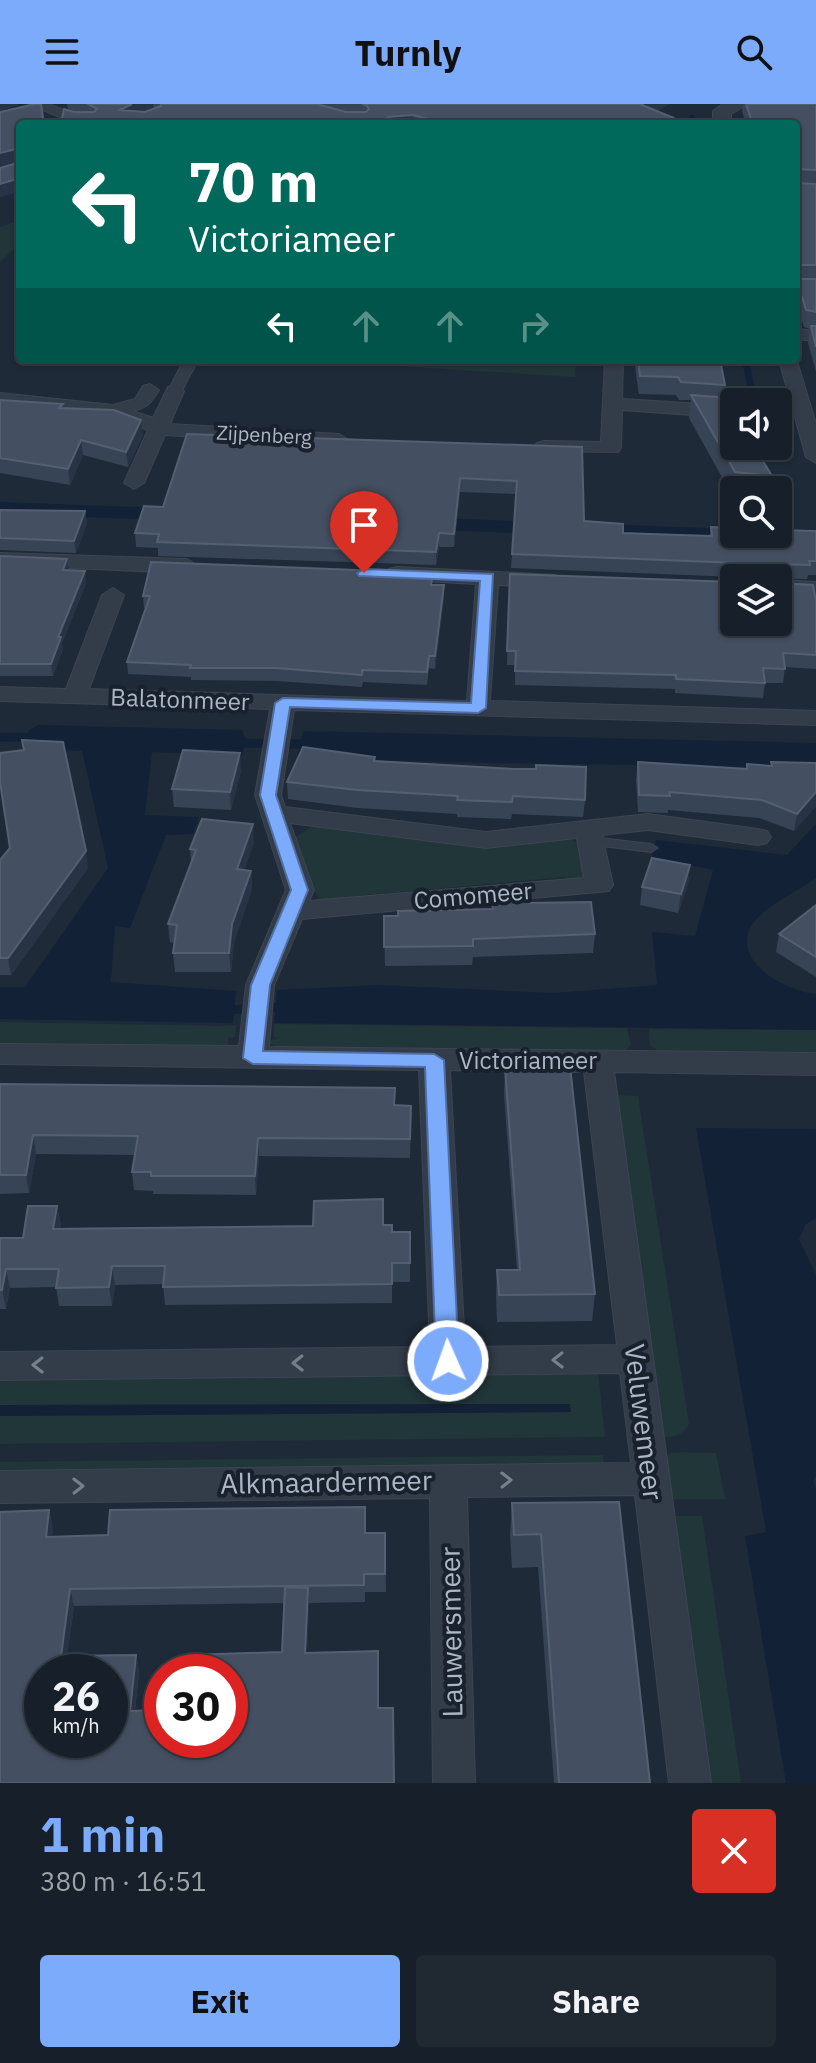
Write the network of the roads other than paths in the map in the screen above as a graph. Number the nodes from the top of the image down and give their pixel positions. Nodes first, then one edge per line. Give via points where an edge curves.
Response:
1 (739, 104) edge
2 (35, 107) edge
3 (76, 120) edge
4 (722, 120) edge
5 (189, 364) edge
6 (614, 364) edge
7 (789, 364) edge
8 (150, 390) dead end
9 (175, 391) joint
10 (0, 399) edge
11 (613, 404) junction
12 (114, 411) junction
13 (720, 411) edge
14 (792, 416) edge
15 (804, 417) junction
16 (160, 427) junction
17 (361, 441) edge
18 (522, 447) edge
19 (816, 457) edge
20 (134, 483) dead end
21 (0, 559) edge
22 (210, 567) edge
23 (380, 573) edge
24 (488, 577) junction
25 (565, 580) edge
26 (792, 588) edge
27 (816, 589) edge
28 (113, 595) dead end
29 (0, 694) edge
30 (75, 696) junction
31 (478, 708) junction
32 (281, 712) junction
33 (816, 718) edge
34 (274, 813) junction
35 (589, 835) junction
36 (758, 837) dead end
37 (651, 848) dead end
38 (291, 911) junction
39 (254, 1047) junction
40 (0, 1054) edge
41 (434, 1060) junction
42 (598, 1062) junction
43 (816, 1064) edge
44 (636, 1359) junction
45 (448, 1361) junction
46 (0, 1366) edge
47 (651, 1479) junction
48 (448, 1481) junction
49 (0, 1487) edge
50 (454, 1783) edge
51 (690, 1783) edge

1 - 4 street via 722,111
2 - 3 street
5 - 9 street
6 - 11 street
7 - 15 street
8 - 12 street via 142,403
9 - 16 street
10 - 12 street, Zijpenberg
11 - 13 street
11 - 18 street via 611,448
12 - 16 street, Zijpenberg
14 - 15 street
15 - 19 street
16 - 17 street, Zijpenberg
16 - 20 street
21 - 22 street
23 - 24 street
24 - 25 street
24 - 31 street
26 - 27 street
28 - 30 street, Balatonmeer
29 - 30 street, Balatonmeer
30 - 32 street, Balatonmeer
31 - 32 street, Balatonmeer
31 - 33 street, Balatonmeer
32 - 34 street via 268,795
34 - 35 street via 486,840
34 - 38 street via 300,890
35 - 36 street via 648,822
35 - 37 lane
35 - 38 street, Comomeer via 599,885
38 - 39 street via 260,985
39 - 40 street, Victoriameer
39 - 41 street, Victoriameer
41 - 42 street, Victoriameer
41 - 45 street
42 - 43 street, Victoriameer
42 - 44 street, Veluwemeer
44 -> 45 street
44 - 47 street, Veluwemeer
45 -> 46 street
48 -> 47 street, Alkmaardermeer
47 - 51 street, Veluwemeer
49 -> 48 street, Alkmaardermeer
48 - 50 street, Lauwersmeer

